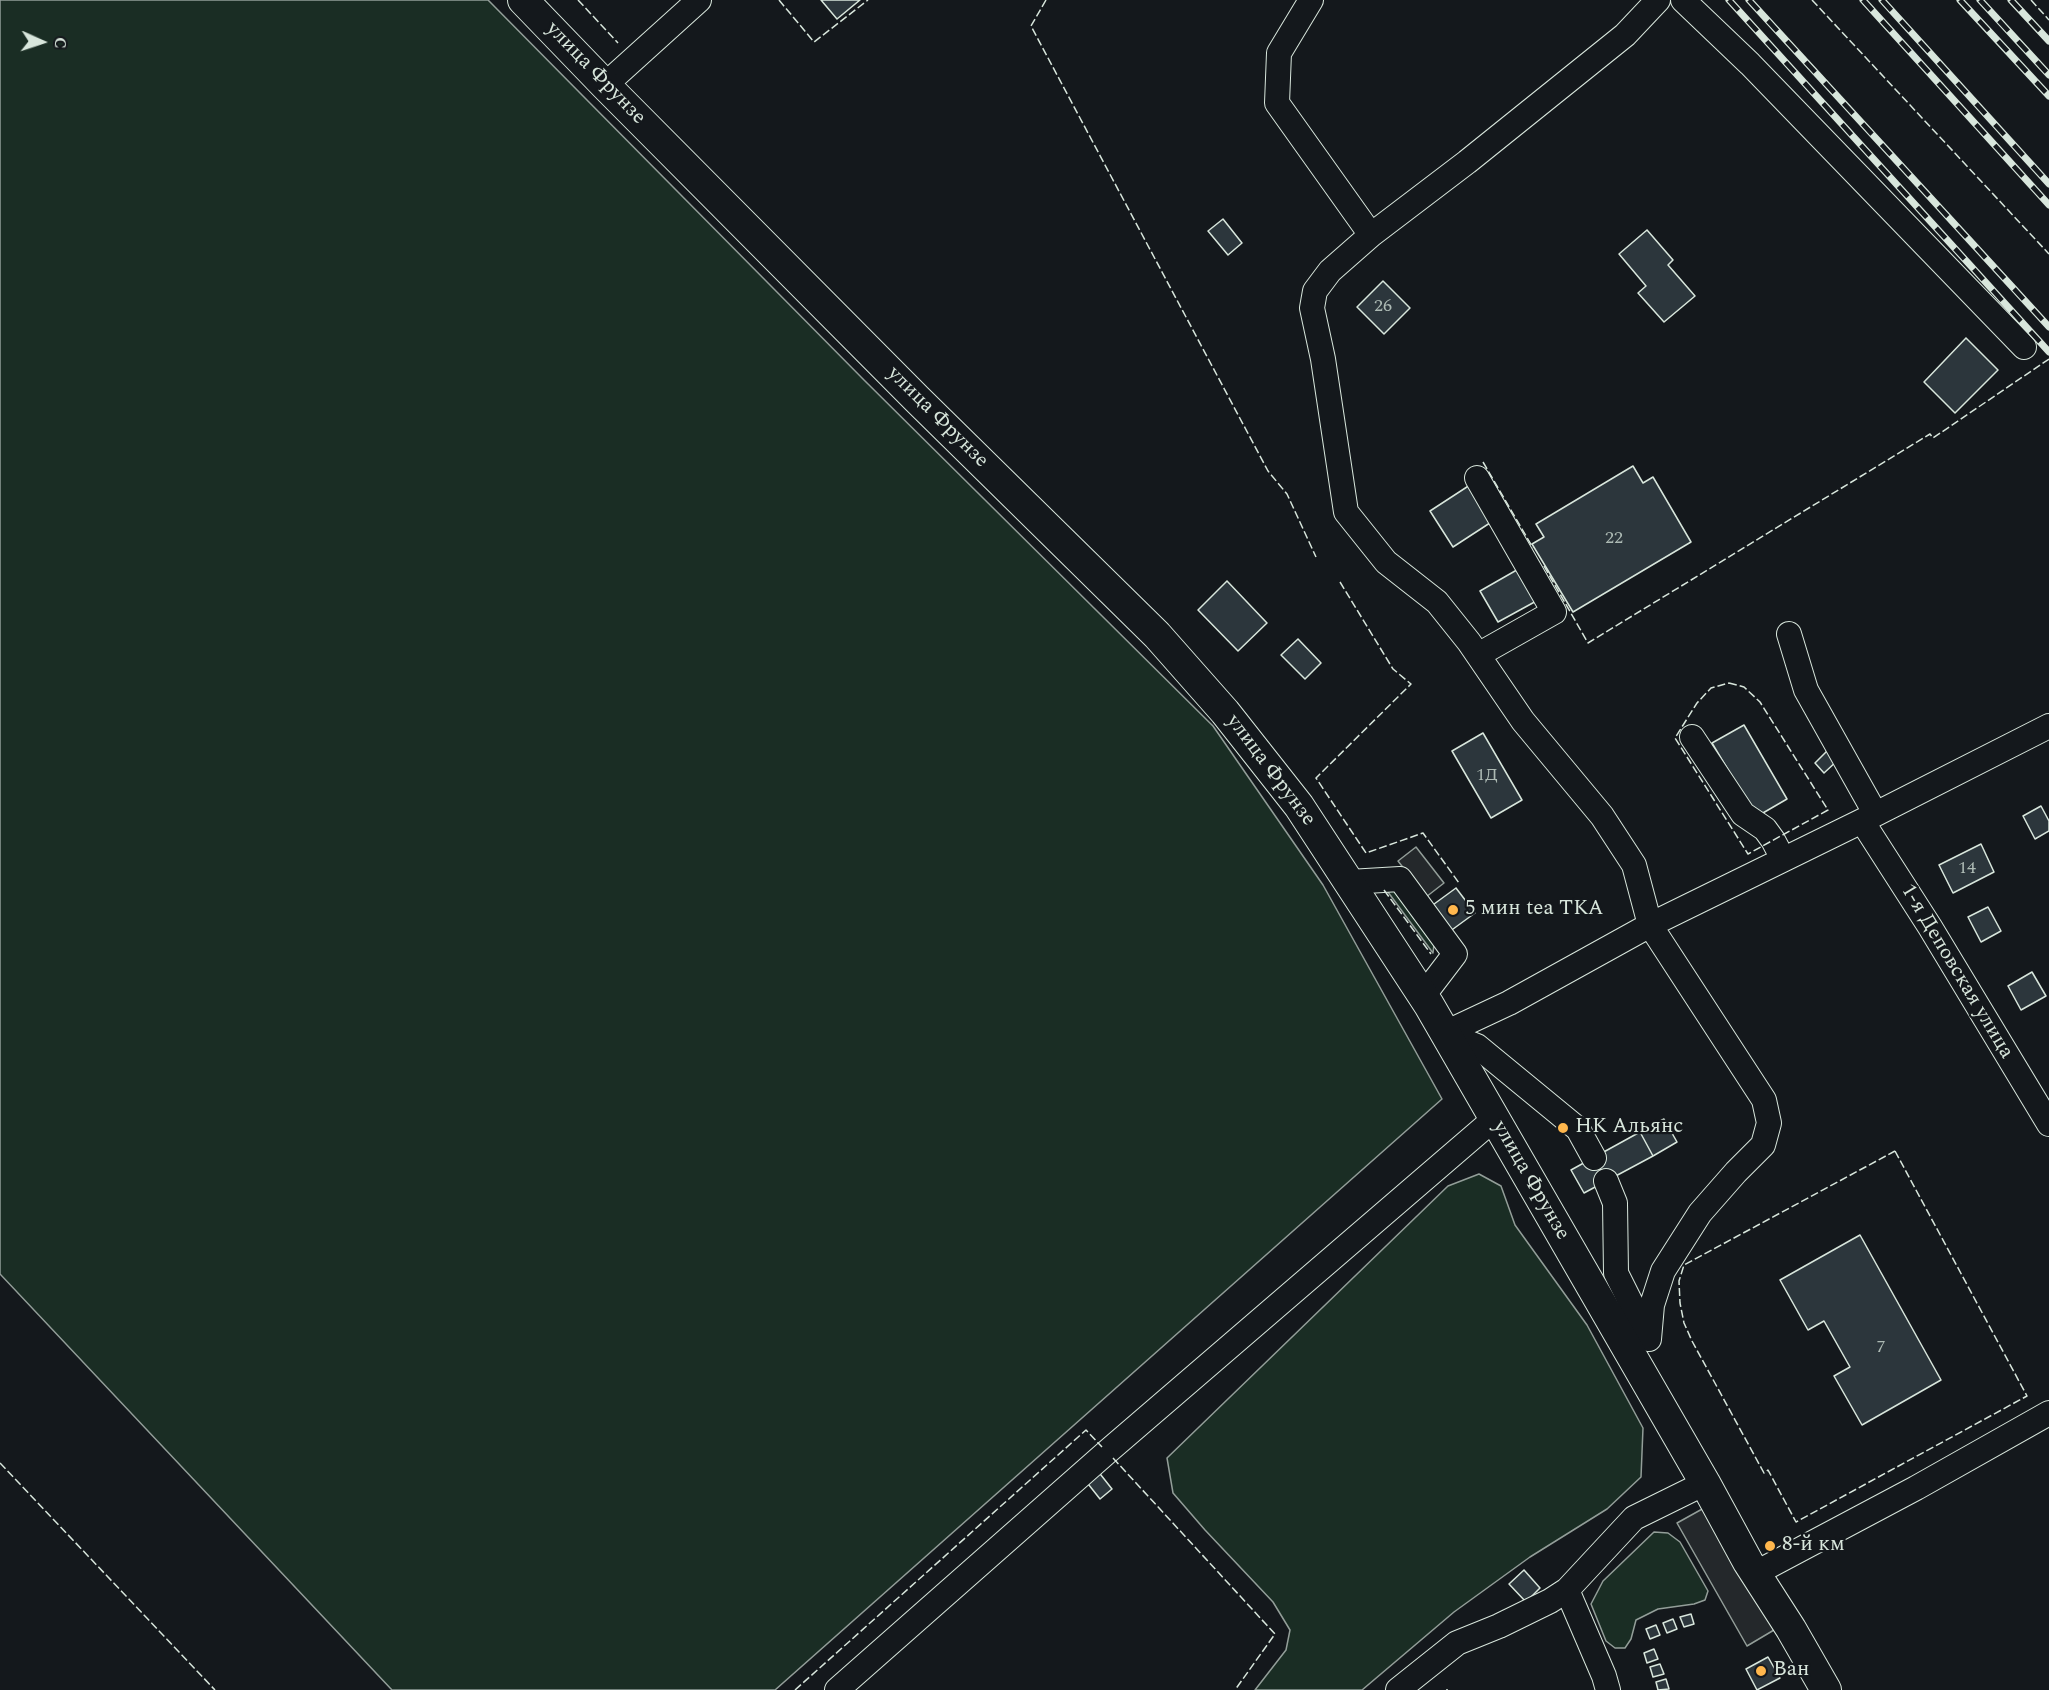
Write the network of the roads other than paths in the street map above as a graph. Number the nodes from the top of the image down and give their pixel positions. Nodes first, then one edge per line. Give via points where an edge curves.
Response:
1 (523, 0) edge
2 (699, 0) edge
3 (1311, 0) edge
4 (1658, 0) edge
5 (1683, 0) edge
6 (604, 86) junction
7 (1371, 235) junction
8 (2024, 347) dead end
9 (1477, 478) dead end
10 (1790, 634) dead end
11 (1478, 655) junction
12 (2048, 730) edge
13 (1692, 736) dead end
14 (1868, 817) junction
15 (1783, 859) junction
16 (1349, 882) junction
17 (1650, 925) junction
18 (1423, 996) junction
19 (1445, 1033) junction
20 (1494, 1119) junction
21 (2049, 1124) edge
22 (1594, 1158) dead end
23 (1606, 1181) dead end
24 (1649, 1339) junction
25 (1636, 1366) junction
26 (2049, 1413) edge
27 (1705, 1483) junction
28 (1756, 1574) junction
29 (1567, 1590) junction
30 (837, 1690) edge
31 (1398, 1690) edge
32 (1608, 1690) edge
33 (1826, 1690) edge

1 - 6 main road, улица Фрунзе
2 - 6 street
3 - 7 street via 1279,52 1277,104
4 - 7 street via 1625,35
5 - 8 street
6 - 16 main road, улица Фрунзе via 1157,634 1299,806
7 - 11 street via 1330,271 1315,291 1312,308 1346,512 1386,562 1437,602
9 - 11 street via 1554,612
10 - 14 street, 1-я Деповская улица via 1806,690
11 - 17 street via 1523,721 1602,816 1634,865
12 - 14 street
13 - 15 street via 1743,814 1765,829
14 - 15 street
14 - 21 street, 1-я Деповская улица
15 - 17 street
16 - 18 main road, улица Фрунзе
16 - 18 street via 1400,879 1455,954
17 - 19 street via 1509,1003
17 - 24 street via 1764,1100 1769,1123 1763,1145 1700,1213 1663,1271 1652,1305
18 - 19 main road, улица Фрунзе
19 - 20 main road, улица Фрунзе
19 - 22 street via 1477,1046 1578,1129
20 - 25 main road, улица Фрунзе
20 - 30 street
23 - 24 street via 1615,1203 1616,1273
24 - 25 street
25 - 27 main road, улица Фрунзе
26 - 28 street
27 - 28 main road, улица Фрунзе
27 - 29 street via 1634,1518
28 - 33 main road, улица Фрунзе
29 - 31 street via 1457,1643
29 - 32 street

